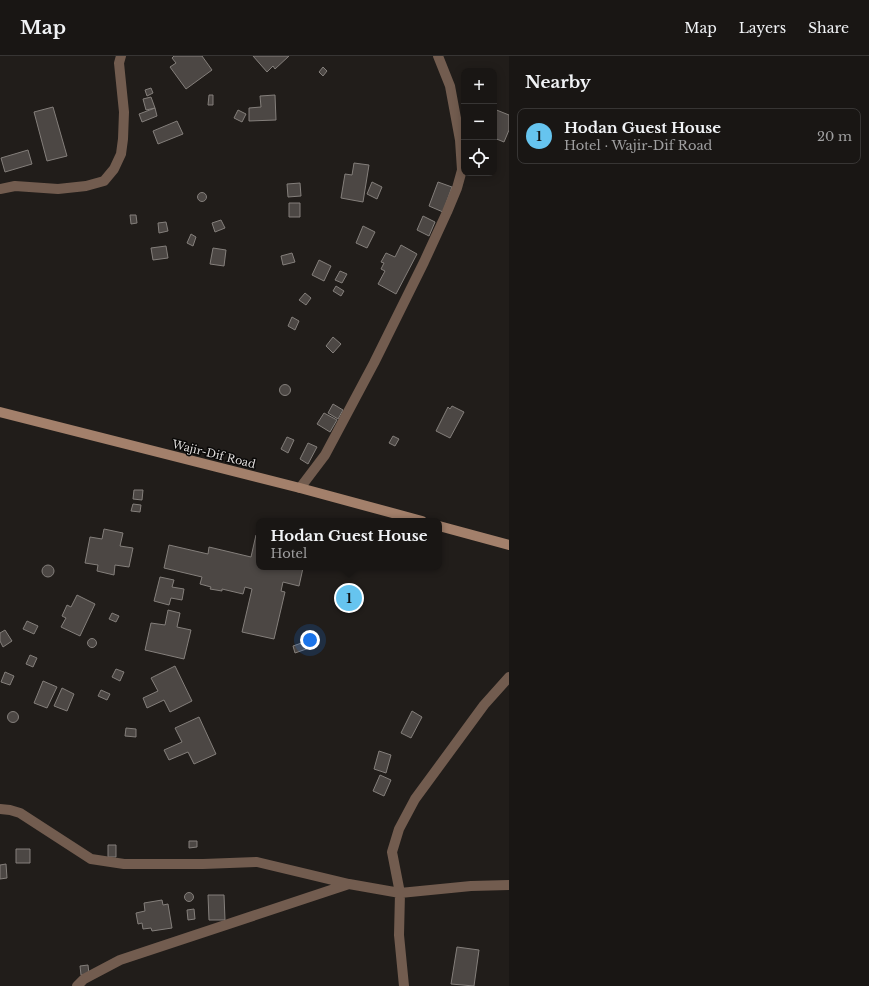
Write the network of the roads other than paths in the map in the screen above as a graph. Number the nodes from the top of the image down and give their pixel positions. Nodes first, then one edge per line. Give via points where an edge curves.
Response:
1 (121, 56) edge
2 (438, 56) edge
3 (0, 189) edge
4 (0, 412) edge
5 (300, 488) junction
6 (411, 518) edge
7 (442, 527) edge
8 (509, 544) edge
9 (509, 677) edge
10 (0, 809) edge
11 (350, 884) junction
12 (509, 885) edge
13 (400, 893) junction
14 (77, 986) edge
15 (404, 986) edge

1 - 3 street via 119,63 124,112 121,154 114,169 104,181 58,189 15,186
2 - 5 street via 450,86 460,140 462,170 457,188 374,363 325,455
4 - 5 main road, Wajir-Dif Road
5 - 6 main road, Wajir-Dif Road
7 - 8 main road
9 - 13 street via 484,705 415,799 399,829 392,852
10 - 11 street via 20,813 91,859 124,864 256,862
11 - 13 street
11 - 14 street via 120,960 84,979
12 - 13 street
13 - 15 street via 399,935

